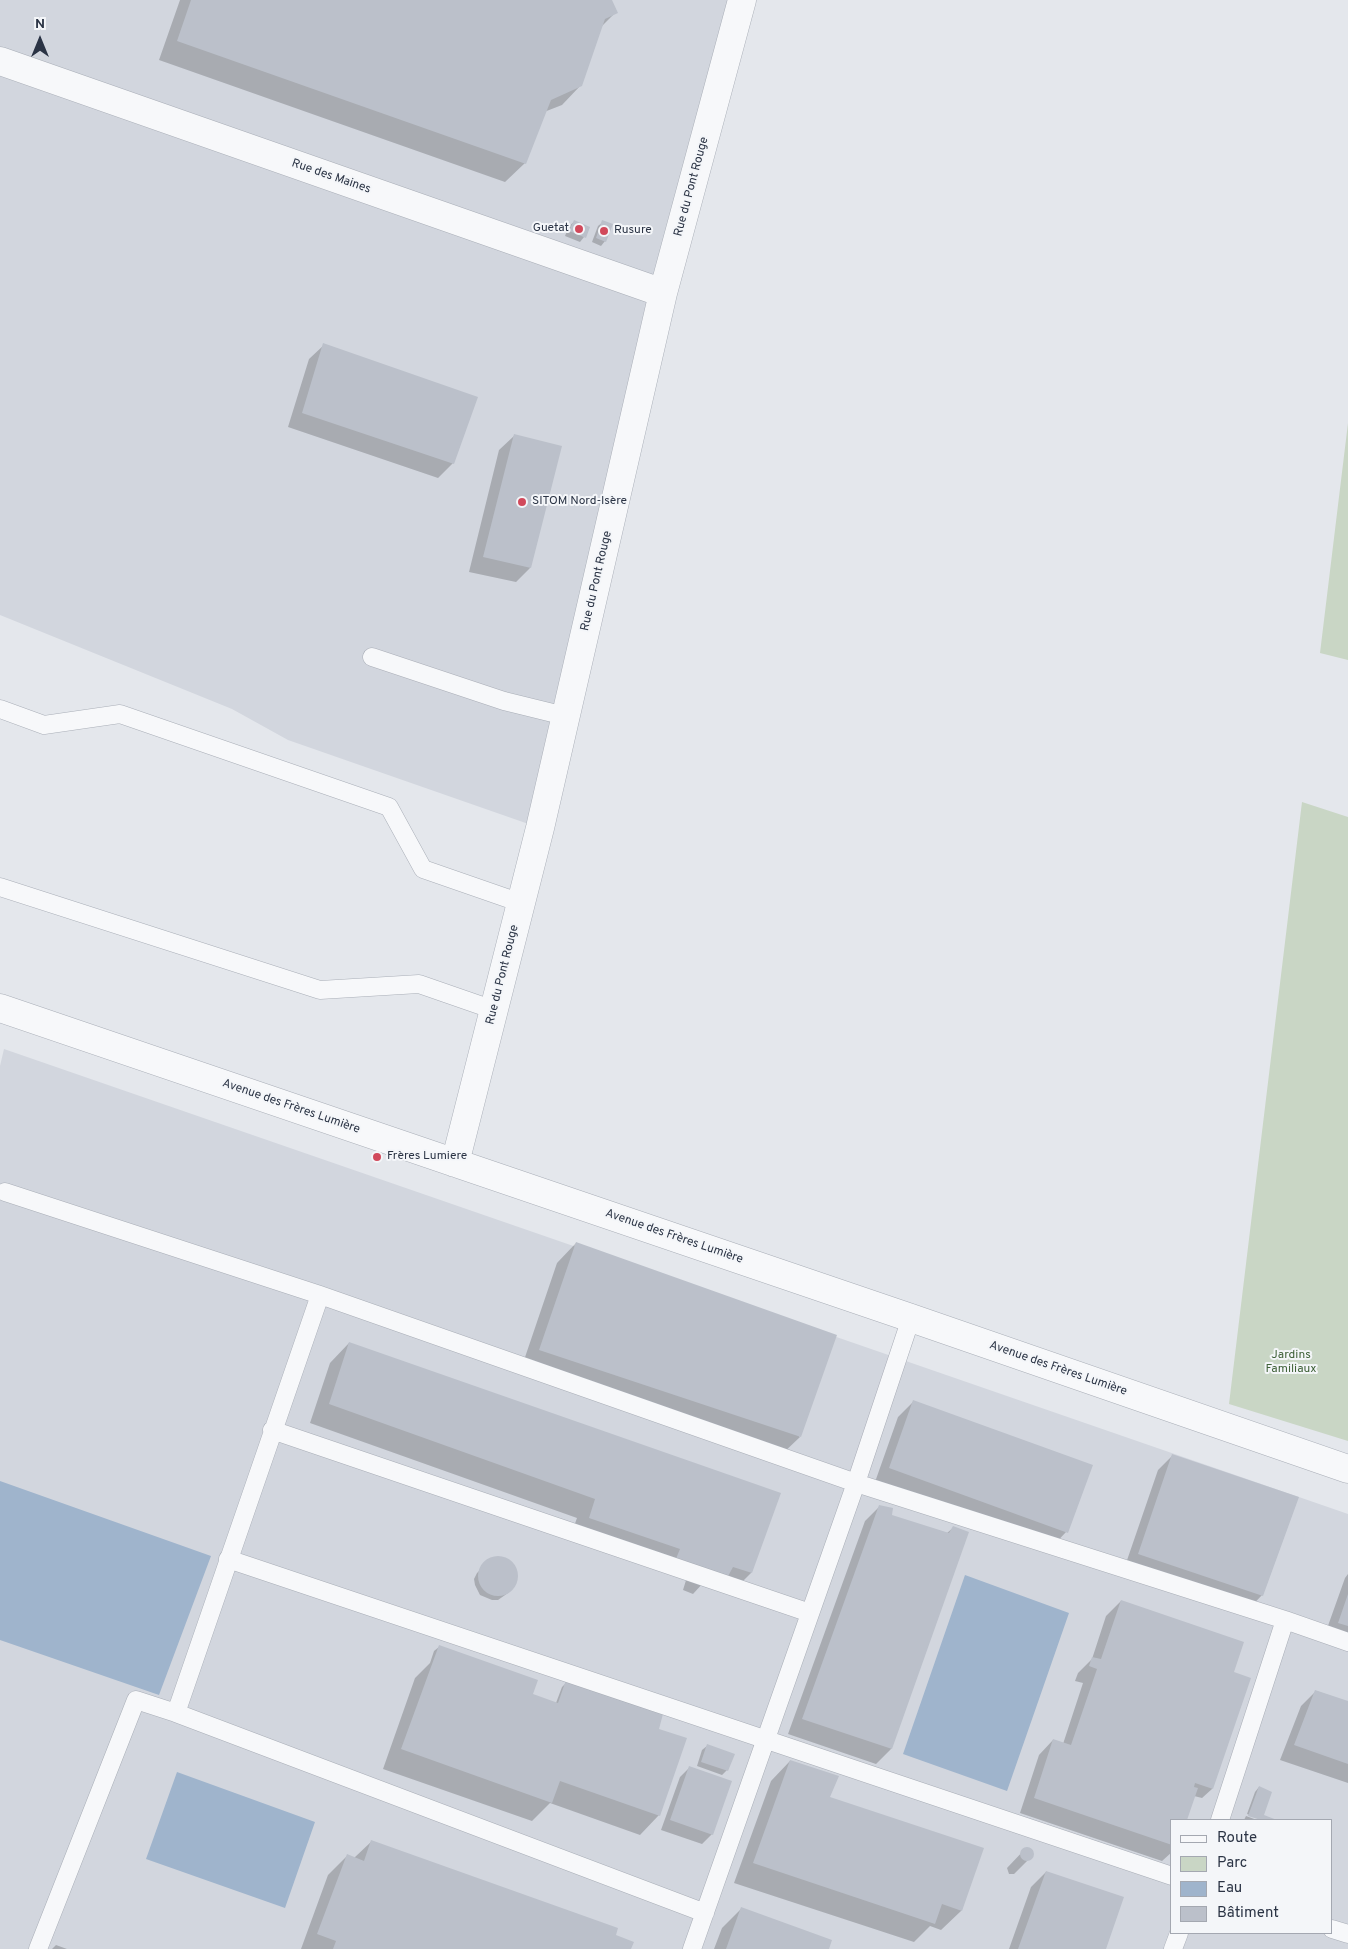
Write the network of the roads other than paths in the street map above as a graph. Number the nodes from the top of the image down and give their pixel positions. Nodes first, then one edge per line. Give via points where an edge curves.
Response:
1 (742, 0) edge
2 (0, 61) edge
3 (663, 293) junction
4 (372, 656) dead end
5 (0, 710) edge
6 (566, 716) junction
7 (0, 887) edge
8 (521, 903) junction
9 (0, 1008) edge
10 (494, 1010) junction
11 (455, 1163) junction
12 (5, 1192) dead end
13 (320, 1294) junction
14 (911, 1318) junction
15 (272, 1430) junction
16 (1348, 1469) edge
17 (856, 1483) junction
18 (228, 1559) junction
19 (810, 1613) junction
20 (1285, 1620) junction
21 (1348, 1642) edge
22 (176, 1713) junction
23 (766, 1740) junction
24 (1220, 1819) edge
25 (1170, 1875) edge
26 (705, 1913) junction
27 (1333, 1929) edge
28 (1179, 1934) edge
29 (1348, 1934) edge
30 (38, 1949) edge
31 (692, 1949) edge
32 (1173, 1949) edge

1 - 3 street, Rue du Pont Rouge
2 - 3 street, Rue des Maines
3 - 6 street, Rue du Pont Rouge
4 - 6 lane via 504,701
5 - 8 lane via 44,725 120,714 389,807 423,869
6 - 8 street, Rue du Pont Rouge
7 - 10 lane via 320,990 419,984
8 - 10 street, Rue du Pont Rouge
9 - 11 street, Avenue des Frères Lumière
10 - 11 street, Rue du Pont Rouge
11 - 14 street, Avenue des Frères Lumière
12 - 13 lane
13 - 15 lane
13 - 17 lane
14 - 16 street, Avenue des Frères Lumière
14 - 17 lane
15 - 18 lane
15 - 19 lane
17 - 19 lane
17 - 20 lane
18 - 22 lane
18 - 23 lane
19 - 23 lane
20 - 21 lane
20 - 24 lane
22 - 26 lane
22 - 30 lane via 136,1700
23 - 25 lane
23 - 26 lane
26 - 31 lane
27 - 29 lane
28 - 32 lane

